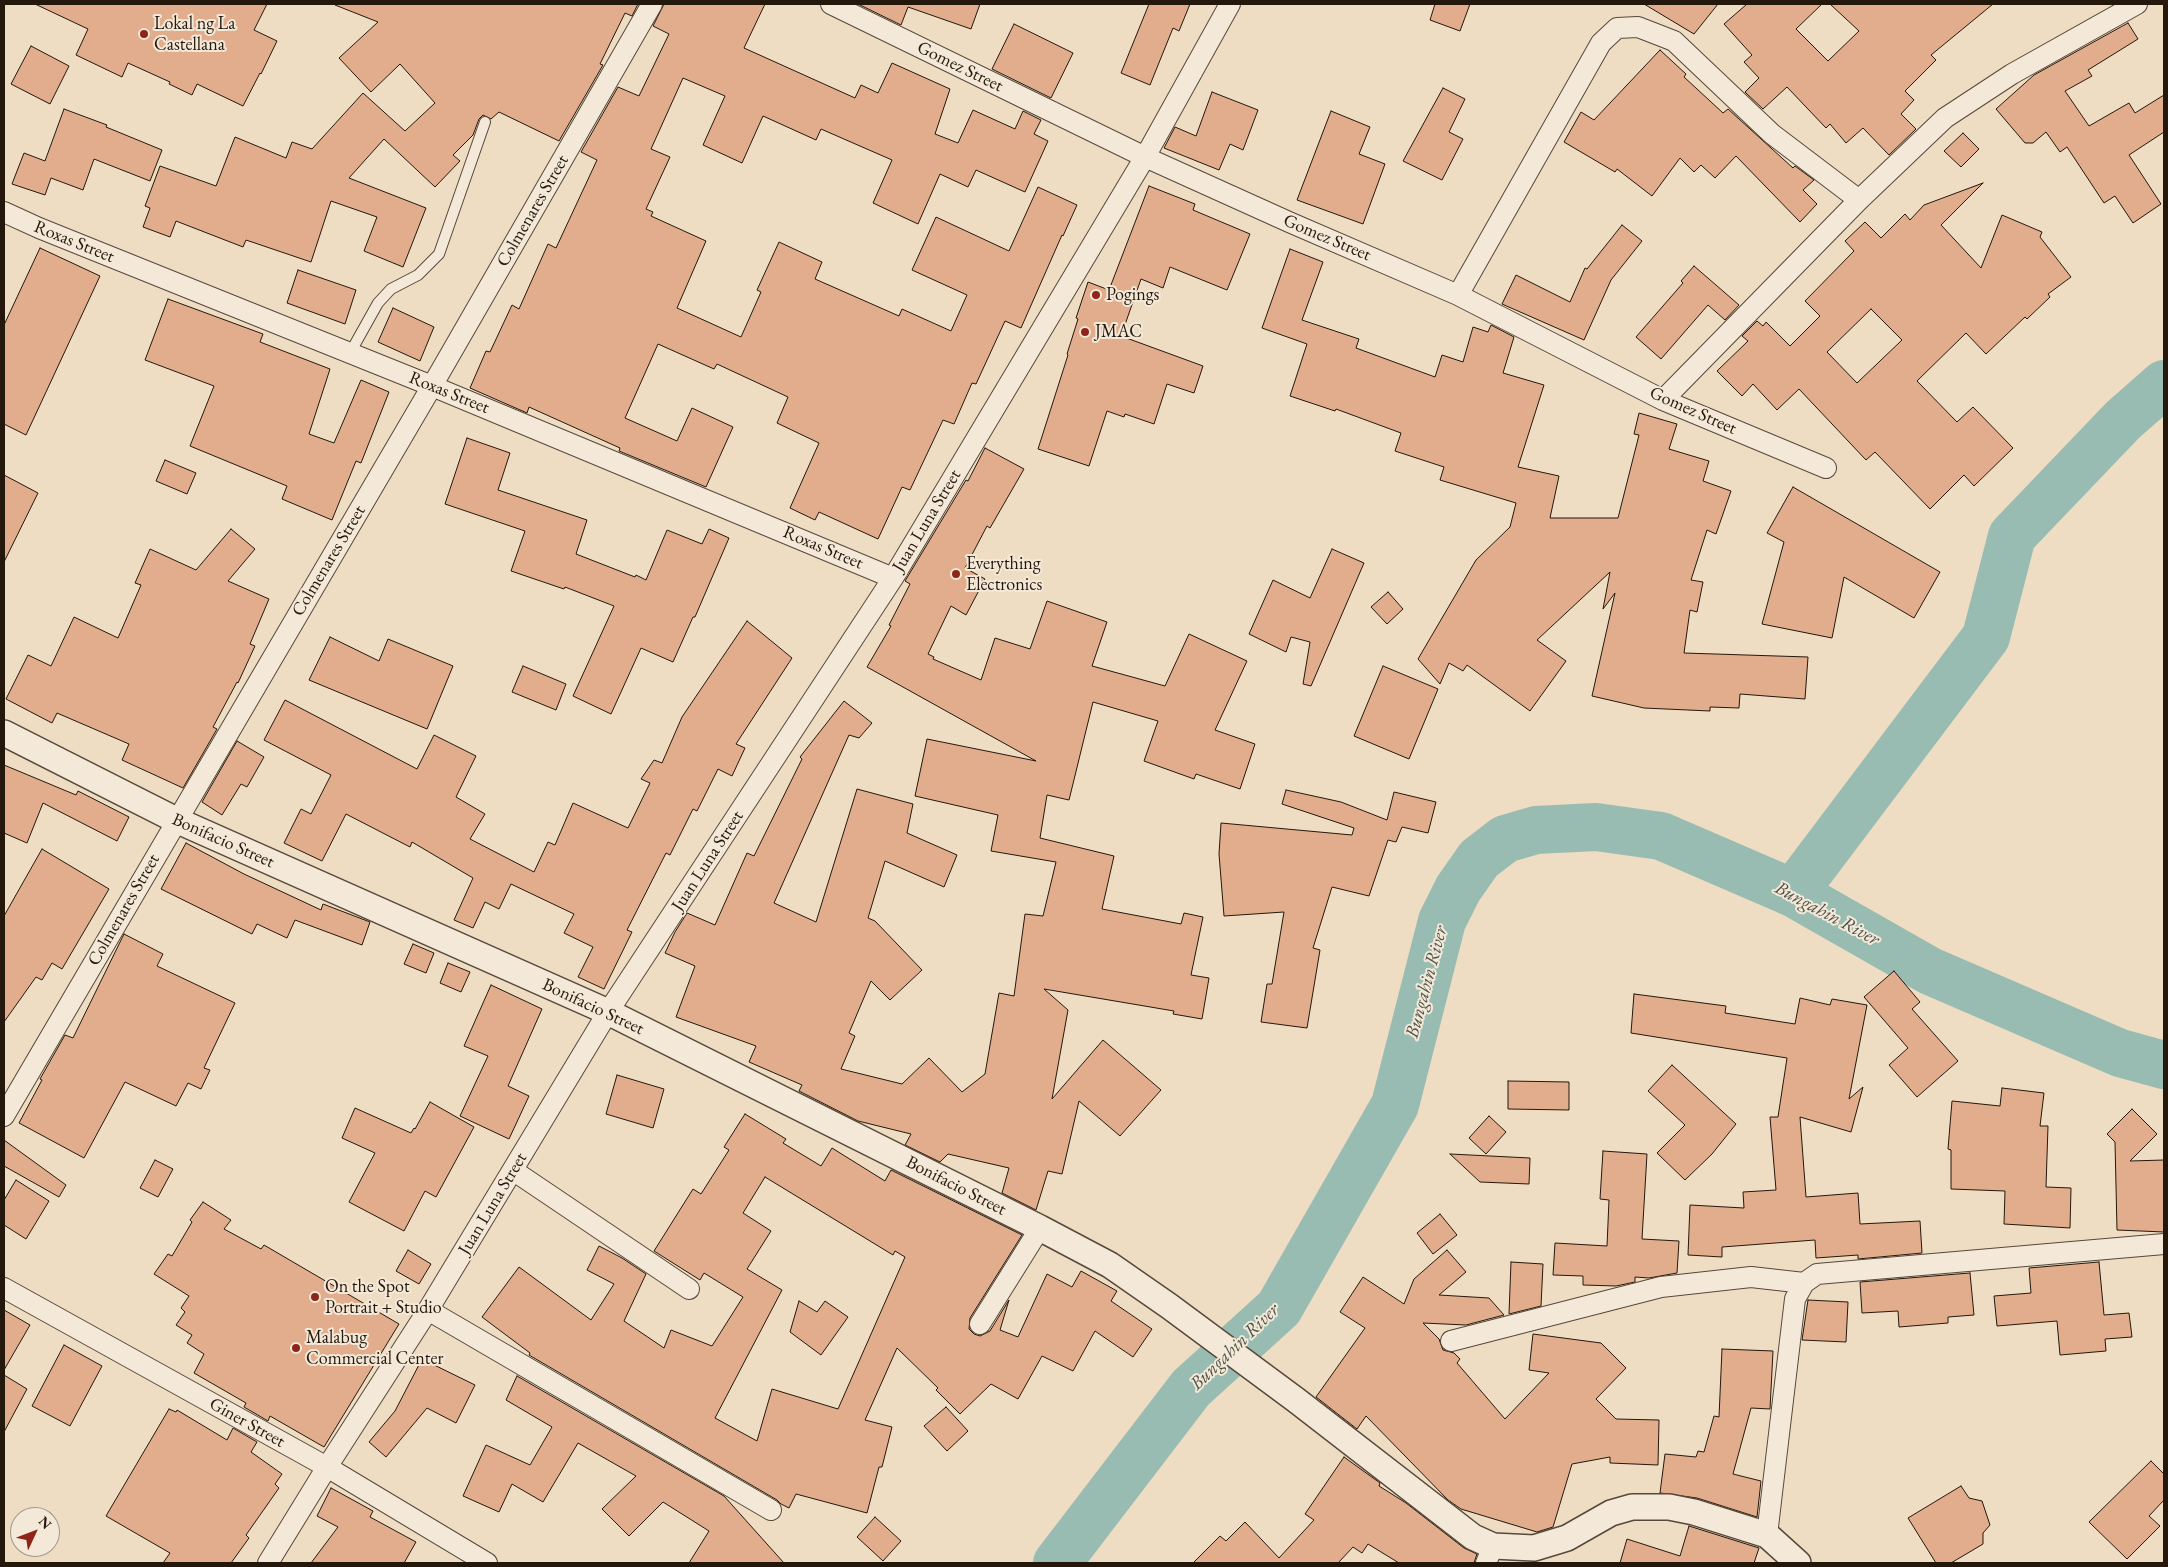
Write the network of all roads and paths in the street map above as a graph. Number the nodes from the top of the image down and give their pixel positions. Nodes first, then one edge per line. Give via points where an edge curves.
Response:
1 (652, 4) edge
2 (831, 4) edge
3 (1230, 4) edge
4 (2137, 4) edge
5 (485, 122) dead end
6 (1145, 157) junction
7 (1859, 200) junction
8 (4, 212) edge
9 (1458, 295) junction
10 (350, 352) junction
11 (432, 386) junction
12 (1663, 400) junction
13 (1826, 468) dead end
14 (893, 578) junction
15 (4, 733) edge
16 (176, 820) junction
17 (608, 1012) junction
18 (4, 1116) edge
19 (514, 1171) junction
20 (1040, 1228) junction
21 (2164, 1244) edge
22 (1804, 1283) junction
23 (4, 1288) edge
24 (689, 1289) dead end
25 (428, 1310) junction
26 (980, 1324) dead end
27 (1451, 1341) dead end
28 (327, 1467) junction
29 (771, 1510) dead end
30 (1767, 1535) junction
31 (1490, 1555) edge
32 (268, 1563) edge
33 (487, 1563) edge
34 (1798, 1563) edge

1 - 11 street, Colmenares Street
2 - 6 street, Gomez Street
3 - 6 street, Juan Luna Street
4 - 7 street via 2012,74 1945,118
5 - 10 lane via 439,254 418,275 391,289 378,303
6 - 9 street, Gomez Street
6 - 14 street, Juan Luna Street
7 - 9 street via 1772,134 1674,41 1638,27 1617,28 1601,43
7 - 12 street
8 - 10 street, Roxas Street
9 - 12 street, Gomez Street
10 - 11 street, Roxas Street
11 - 14 street, Roxas Street
11 - 16 street, Colmenares Street
12 - 13 street, Gomez Street
14 - 17 street, Juan Luna Street
15 - 16 street, Bonifacio Street
16 - 17 street, Bonifacio Street
16 - 18 street, Colmenares Street
17 - 19 street, Juan Luna Street
17 - 20 street, Bonifacio Street
19 - 24 street
19 - 25 street, Juan Luna Street
20 - 26 street
20 - 31 street, Bonifacio Street via 1110,1265 1169,1306 1473,1537
21 - 22 street via 1817,1274
22 - 27 street via 1751,1277 1661,1287
22 - 30 street via 1795,1299
23 - 28 street, Giner Street
25 - 28 street, Juan Luna Street
25 - 29 street
28 - 32 street, Juan Luna Street
28 - 33 street, Giner Street
30 - 31 street via 1685,1510 1632,1507 1611,1513 1567,1538 1534,1548
30 - 34 street

